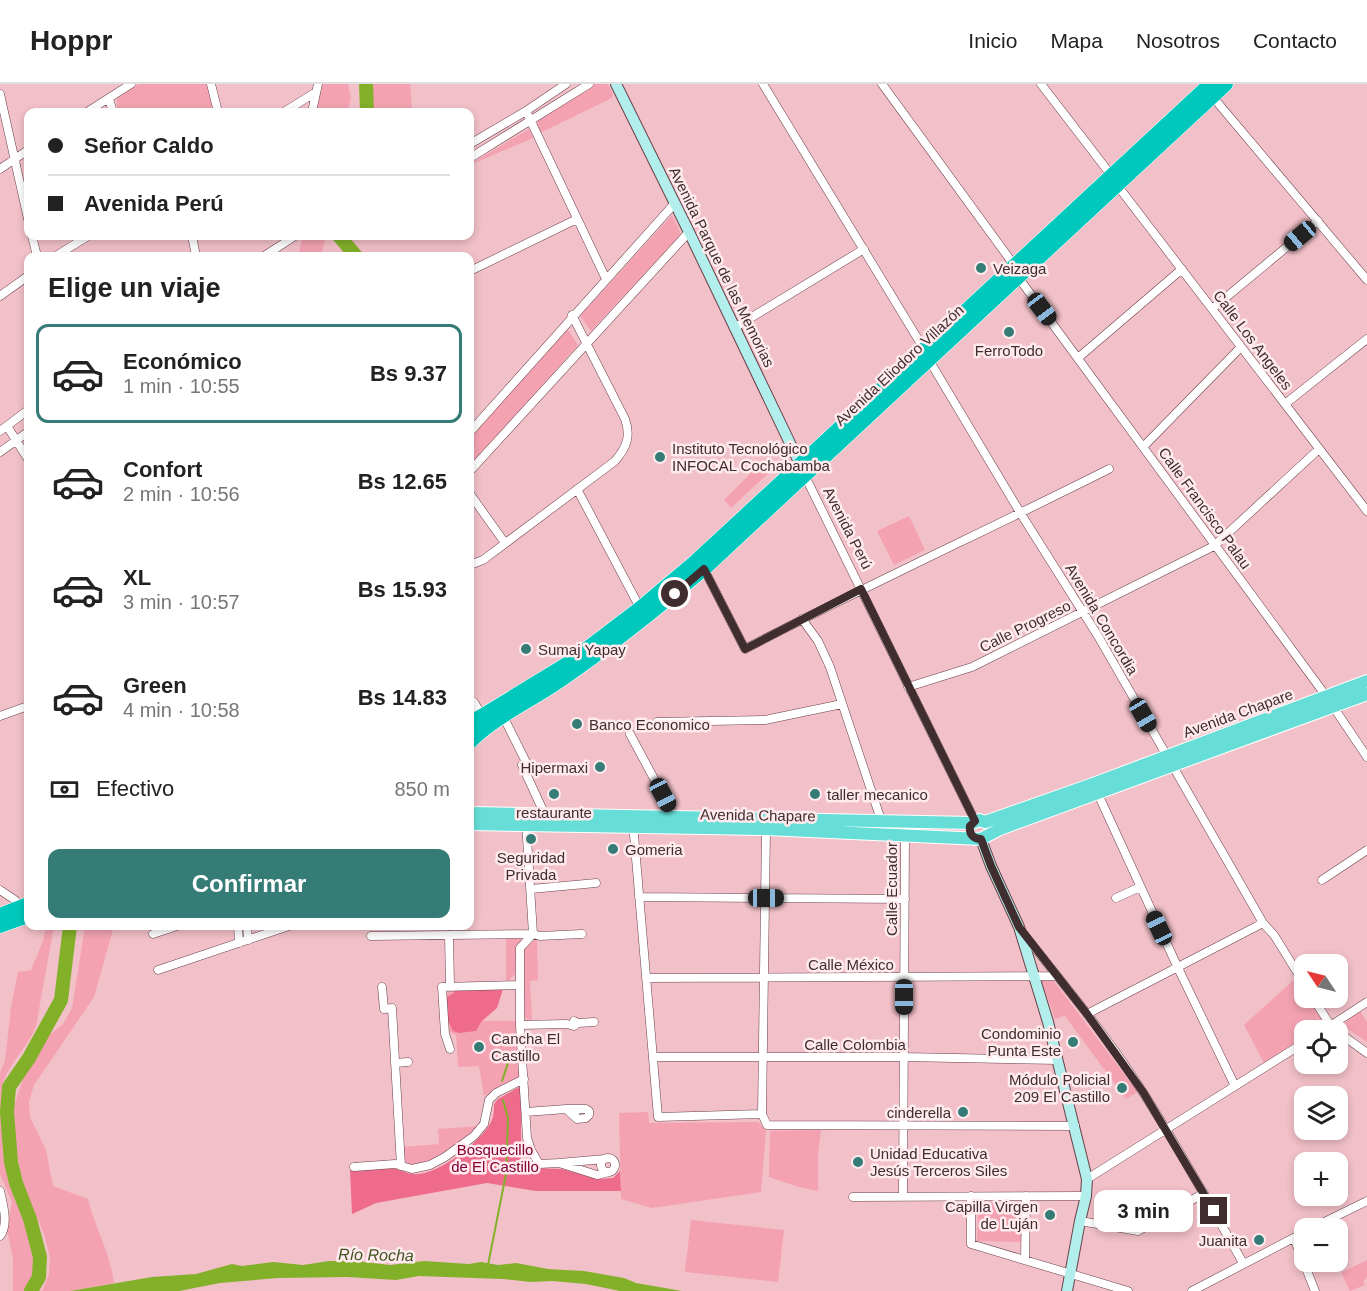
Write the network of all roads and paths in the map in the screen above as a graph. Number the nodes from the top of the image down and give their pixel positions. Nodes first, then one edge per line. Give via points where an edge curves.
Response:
1 (131, 84) edge
2 (211, 84) edge
3 (566, 84) edge
4 (589, 84) edge
5 (616, 84) edge
6 (763, 84) edge
7 (882, 84) edge
8 (1041, 84) edge
9 (1226, 84) edge
10 (1210, 87) edge
11 (317, 88) edge
12 (0, 94) edge
13 (109, 99) junction
14 (94, 108) edge
15 (112, 108) edge
16 (217, 108) edge
17 (290, 108) edge
18 (313, 108) edge
19 (526, 111) junction
20 (530, 121) junction
21 (474, 142) edge
22 (24, 153) edge
23 (474, 156) edge
24 (15, 159) junction
25 (0, 169) edge
26 (1114, 180) junction
27 (24, 201) edge
28 (675, 203) junction
29 (577, 219) junction
30 (1318, 221) junction
31 (689, 232) junction
32 (82, 240) edge
33 (289, 240) edge
34 (864, 249) junction
35 (62, 252) edge
36 (273, 252) edge
37 (474, 269) edge
38 (1182, 269) junction
39 (1016, 271) junction
40 (24, 279) edge
41 (606, 279) junction
42 (1367, 280) edge
43 (0, 296) edge
44 (1212, 309) junction
45 (572, 315) junction
46 (734, 328) junction
47 (1367, 339) edge
48 (587, 342) junction
49 (1241, 346) junction
50 (926, 355) junction
51 (1078, 358) junction
52 (1285, 404) junction
53 (24, 413) edge
54 (474, 427) edge
55 (4, 428) edge
56 (24, 435) edge
57 (17, 440) junction
58 (1144, 446) junction
59 (1320, 449) junction
60 (0, 452) edge
61 (24, 452) edge
62 (474, 467) edge
63 (1109, 469) dead end
64 (802, 470) junction
65 (577, 489) junction
66 (474, 500) edge
67 (1367, 511) edge
68 (1021, 513) junction
69 (505, 543) junction
70 (1214, 546) junction
71 (474, 563) edge
72 (704, 569) junction
73 (861, 589) junction
74 (640, 608) junction
75 (1084, 612) junction
76 (802, 619) junction
77 (1367, 681) edge
78 (908, 687) junction
79 (1367, 694) edge
80 (1330, 701) junction
81 (474, 702) edge
82 (842, 704) junction
83 (24, 707) edge
84 (0, 716) edge
85 (482, 716) junction
86 (503, 716) junction
87 (474, 721) edge
88 (657, 722) dead end
89 (630, 734) dead end
90 (474, 738) edge
91 (1367, 757) edge
92 (1169, 761) junction
93 (1098, 794) junction
94 (474, 814) edge
95 (545, 814) junction
96 (674, 816) junction
97 (526, 820) junction
98 (881, 820) junction
99 (633, 821) junction
100 (474, 824) edge
101 (979, 829) junction
102 (766, 830) junction
103 (905, 835) junction
104 (1367, 850) edge
105 (1322, 880) dead end
106 (596, 883) dead end
107 (1140, 887) junction
108 (531, 889) junction
109 (0, 890) edge
110 (639, 897) junction
111 (766, 898) junction
112 (1116, 898) dead end
113 (905, 899) junction
114 (24, 907) edge
115 (24, 909) edge
116 (24, 910) edge
117 (0, 915) edge
118 (1263, 923) junction
119 (0, 926) edge
120 (1019, 927) junction
121 (165, 930) edge
122 (240, 930) edge
123 (246, 930) edge
124 (278, 930) edge
125 (153, 934) dead end
126 (533, 934) junction
127 (582, 934) dead end
128 (449, 935) junction
129 (371, 936) dead end
130 (244, 941) junction
131 (1294, 967) edge
132 (1178, 968) junction
133 (158, 970) dead end
134 (1034, 976) junction
135 (1057, 976) junction
136 (764, 977) junction
137 (646, 978) junction
138 (904, 978) junction
139 (519, 985) junction
140 (450, 986) junction
141 (382, 987) dead end
142 (1367, 1002) edge
143 (1087, 1014) junction
144 (1344, 1020) edge
145 (594, 1022) dead end
146 (520, 1025) junction
147 (1348, 1041) edge
148 (450, 1049) dead end
149 (1294, 1049) edge
150 (1367, 1053) edge
151 (652, 1057) junction
152 (904, 1057) junction
153 (764, 1058) junction
154 (1058, 1060) junction
155 (408, 1062) dead end
156 (395, 1064) junction
157 (524, 1079) junction
158 (1235, 1086) junction
159 (526, 1112) junction
160 (575, 1112) dead end
161 (762, 1114) junction
162 (904, 1126) junction
163 (1075, 1126) junction
164 (1165, 1130) junction
165 (559, 1164) junction
166 (401, 1166) junction
167 (354, 1167) dead end
168 (1087, 1179) junction
169 (0, 1191) edge
170 (1204, 1193) junction
171 (903, 1196) junction
172 (971, 1196) junction
173 (1026, 1196) junction
174 (1086, 1196) junction
175 (853, 1197) dead end
176 (1367, 1201) edge
177 (1332, 1218) edge
178 (1080, 1221) junction
179 (0, 1236) edge
180 (1294, 1238) edge
181 (1024, 1260) junction
182 (1243, 1263) junction
183 (1070, 1272) junction
184 (1307, 1272) edge
185 (1067, 1291) edge
186 (1126, 1291) edge
187 (1192, 1291) edge
188 (1315, 1291) edge

1 - 13 street
2 - 16 street
3 - 19 street
4 - 20 street
5 - 28 street, Avenida Parque de las Memorias
6 - 34 street, Avenida Concordia
7 - 39 street, Calle Francisco Palau
8 - 26 street, Calle Los Angeles
9 - 10 highway, Avenida Eliodoro Villazón
10 - 26 highway, Avenida Eliodoro Villazón
10 - 30 street
11 - 17 street
11 - 18 street
12 - 24 street
13 - 14 street
13 - 15 street
19 - 20 street
19 - 21 street
20 - 23 street
20 - 29 street
22 - 24 street
24 - 25 street
24 - 27 street
26 - 38 street, Calle Los Angeles
26 - 39 highway, Avenida Eliodoro Villazón
28 - 31 street, Avenida Parque de las Memorias
28 - 41 street
29 - 37 street
29 - 41 street
30 - 42 street
30 - 44 street
31 - 46 street, Avenida Parque de las Memorias
31 - 48 street
32 - 35 street
33 - 36 street
34 - 46 street
34 - 50 street, Avenida Concordia
38 - 44 street, Calle Los Angeles
38 - 51 street
39 - 50 highway, Avenida Eliodoro Villazón
39 - 51 street, Calle Francisco Palau
40 - 43 street
41 - 45 street
44 - 49 street, Calle Los Angeles
45 - 48 street
45 - 54 street
46 - 64 street, Avenida Parque de las Memorias
47 - 52 street
48 - 62 street
48 - 65 street via 629,429 628,441 615,462
49 - 52 street, Calle Los Angeles
49 - 58 street
50 - 64 highway, Avenida Eliodoro Villazón
50 - 68 street, Avenida Concordia
51 - 58 street, Calle Francisco Palau
52 - 59 street, Calle Los Angeles
53 - 55 street
55 - 57 street
56 - 57 street
57 - 60 street
57 - 61 street
58 - 70 street, Calle Francisco Palau
59 - 67 street, Calle Los Angeles
59 - 70 street, Calle Progreso
63 - 68 street
64 - 72 highway, Avenida Eliodoro Villazón
64 - 73 street, Avenida Perú
64 - 74 highway, Avenida Eliodoro Villazón
65 - 69 street
65 - 74 street
66 - 69 street
68 - 73 street
68 - 75 street, Avenida Concordia
69 - 71 street
70 - 75 street, Calle Progreso
70 - 80 street, Calle Francisco Palau
72 - 76 street via 745,649
72 - 86 highway, Avenida Eliodoro Villazón via 646,619 560,681
73 - 76 street
73 - 78 street, Avenida Perú
74 - 85 highway, Avenida Eliodoro Villazón via 565,664
75 - 78 street, Calle Progreso via 972,668
75 - 92 street, Avenida Concordia
76 - 82 street via 818,640
77 - 80 main road, Avenida Chapare
78 - 101 street, Avenida Perú
79 - 80 main road, Avenida Chapare
80 - 91 street, Calle Francisco Palau
80 - 92 main road, Avenida Chapare
81 - 85 street
82 - 88 street via 765,720
82 - 98 street
83 - 84 street
85 - 87 highway, Avenida Eliodoro Villazón
86 - 90 highway, Avenida Eliodoro Villazón
86 - 95 street via 526,762 522,765
89 - 96 street
92 - 93 main road, Avenida Chapare
92 - 101 main road, Avenida Chapare via 1093,784
92 - 118 street, Avenida Concordia
93 - 101 main road, Avenida Chapare
93 - 107 street
94 - 97 main road, Avenida Chapare
95 - 97 main road, Avenida Chapare
95 - 99 main road, Avenida Chapare
96 - 98 main road, Avenida Chapare
96 - 99 main road, Avenida Chapare
97 - 99 main road, Avenida Chapare
97 - 100 main road, Avenida Chapare
97 - 108 street
98 - 101 main road, Avenida Chapare
99 - 102 main road, Avenida Chapare
99 - 110 street
101 - 103 main road, Avenida Chapare
101 - 120 street, Avenida Perú
102 - 103 main road, Avenida Chapare
102 - 111 street
103 - 113 street, Calle Ecuador
104 - 105 street
106 - 108 street
107 - 112 street
107 - 132 street
108 - 126 street
109 - 114 street
110 - 111 street
110 - 137 street
111 - 113 street
111 - 136 street
113 - 138 street, Calle Ecuador
115 - 117 highway
116 - 119 highway
118 - 131 street, Avenida Concordia
118 - 132 street
120 - 134 street
120 - 135 street, Avenida Perú
121 - 125 street
122 - 130 street
123 - 130 street
124 - 130 street
126 - 127 street
126 - 128 street
126 - 139 street via 520,948
128 - 129 street
128 - 140 street
130 - 133 street
132 - 143 street
132 - 158 street
134 - 135 street, Calle México
134 - 138 street, Calle México
134 - 154 street
135 - 143 street, Avenida Perú
136 - 137 street, Calle México
136 - 138 street, Calle México
136 - 153 street
137 - 151 street
138 - 152 street, Calle Ecuador
139 - 140 street
139 - 146 street
140 - 148 street via 442,987 445,1034
141 - 156 street via 384,1009 392,1008
142 - 144 street
143 - 164 street, Avenida Perú
145 - 146 street via 574,1026
146 - 157 street
147 - 150 street
149 - 158 street
151 - 153 street, Calle Colombia
151 - 161 street via 658,1117
152 - 153 street, Calle Colombia
152 - 154 street, Calle Colombia
152 - 162 street, Calle Ecuador
153 - 161 street
154 - 163 street
155 - 156 street
156 - 166 street
157 - 159 street
157 - 166 street via 489,1100 484,1124 462,1146 430,1165 412,1169
158 - 164 street
159 - 160 street
159 - 165 street via 527,1138 539,1164
161 - 162 street via 767,1125
162 - 163 street
162 - 171 street, Calle Ecuador
163 - 168 street
164 - 168 street
164 - 170 street, Avenida Perú
165 - 165 street via 610,1159 615,1168 597,1175
166 - 167 street
168 - 174 street
169 - 179 street via 4,1214 4,1232
170 - 178 street via 1138,1231
170 - 182 street, Avenida Perú
171 - 172 street
171 - 175 street
172 - 173 street
172 - 181 street via 971,1244
173 - 174 street
173 - 181 street
174 - 178 street
176 - 177 street
178 - 183 street
180 - 182 street
181 - 183 street
182 - 187 street
183 - 185 street
183 - 186 street
184 - 188 street

